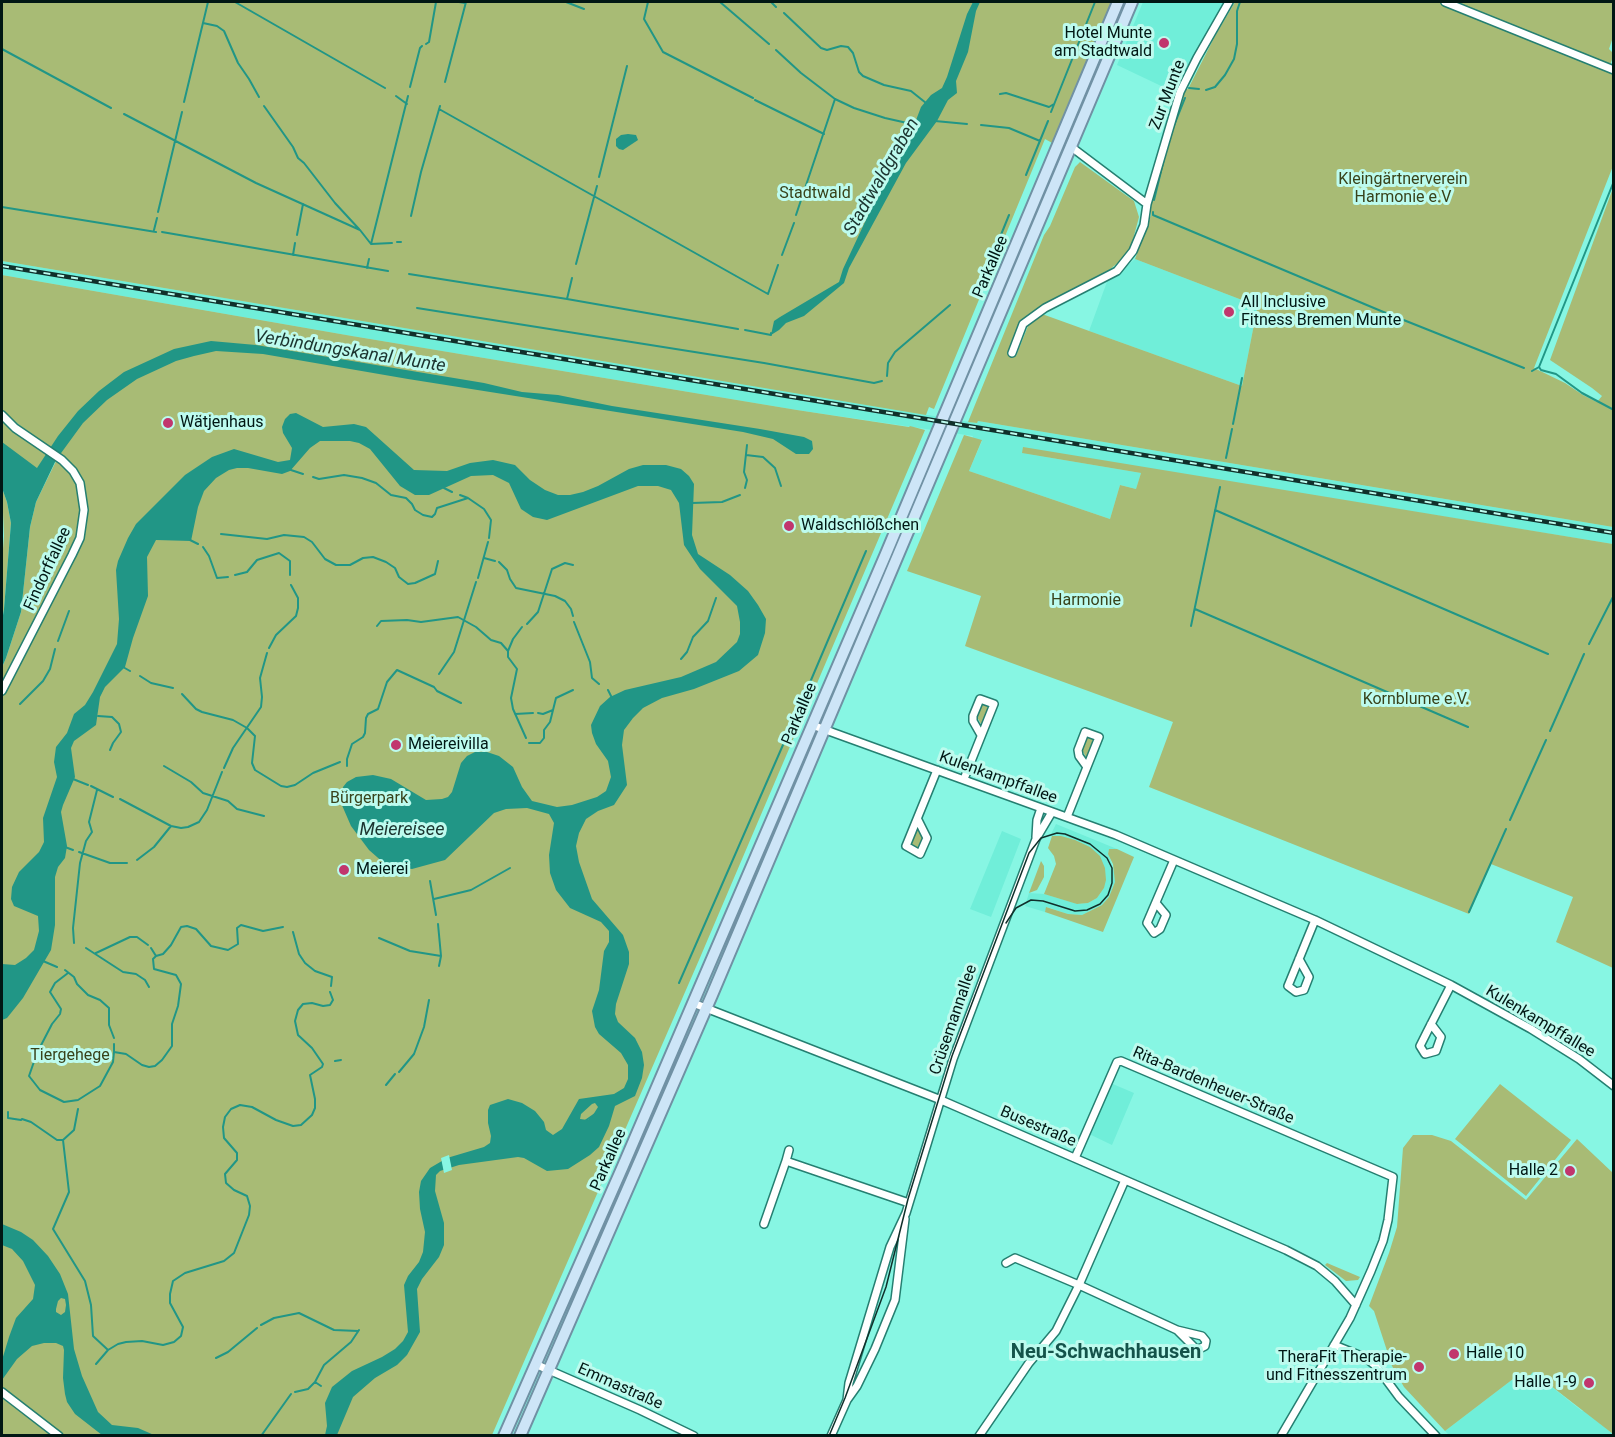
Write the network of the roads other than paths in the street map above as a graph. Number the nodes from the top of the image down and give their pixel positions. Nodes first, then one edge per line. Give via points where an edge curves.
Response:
1 (1118, 2) edge
2 (1132, 2) edge
3 (1229, 2) edge
4 (1445, 2) edge
5 (1614, 70) edge
6 (1070, 146) junction
7 (1147, 204) junction
8 (1012, 352) dead end
9 (2, 415) edge
10 (2, 691) edge
11 (812, 725) junction
12 (824, 730) junction
13 (981, 735) junction
14 (1087, 767) junction
15 (937, 770) junction
16 (964, 779) junction
17 (1041, 808) junction
18 (1052, 812) junction
19 (1067, 817) junction
20 (918, 820) dead end
21 (1036, 839) junction
22 (1174, 860) junction
23 (1156, 903) dead end
24 (1315, 920) junction
25 (1299, 960) dead end
26 (1451, 985) junction
27 (693, 1002) junction
28 (706, 1008) junction
29 (1431, 1024) dead end
30 (1614, 1086) edge
31 (941, 1100) junction
32 (789, 1150) dead end
33 (1075, 1158) junction
34 (786, 1161) junction
35 (1125, 1180) junction
36 (909, 1203) junction
37 (906, 1213) junction
38 (764, 1224) dead end
39 (1006, 1263) dead end
40 (1080, 1285) junction
41 (1356, 1305) junction
42 (1177, 1330) dead end
43 (1334, 1345) junction
44 (535, 1364) junction
45 (549, 1370) junction
46 (2, 1392) edge
47 (847, 1400) junction
48 (59, 1436) edge
49 (504, 1436) edge
50 (520, 1436) edge
51 (693, 1436) edge
52 (831, 1436) edge
53 (979, 1436) edge
54 (1281, 1436) edge
55 (1436, 1436) edge

1 - 11 main road, Parkallee
2 - 6 main road, Parkallee
3 - 7 street, Zur Munte via 1180,92
4 - 5 street
6 - 7 street
6 - 12 main road, Parkallee
7 - 8 street, Zur Munte via 1138,241 1117,271 1045,308 1023,324
9 - 10 street, Findorffallee via 73,471 84,500 80,538
11 - 12 street, Kulenkampffallee
11 - 27 main road, Parkallee
12 - 15 street, Kulenkampffallee
12 - 28 main road, Parkallee
13 - 13 street via 994,704 980,699 973,721
13 - 16 street
14 - 14 street via 1100,737 1085,732 1078,750
14 - 19 street
15 - 16 street, Kulenkampffallee
15 - 20 street
16 - 17 street, Kulenkampffallee
17 - 18 street, Kulenkampffallee
17 - 21 street, Crüsemannallee
18 - 19 street, Kulenkampffallee
18 - 21 street, Crüsemannallee
19 - 22 street, Kulenkampffallee
21 - 31 street, Crüsemannallee via 977,991
22 - 23 street
22 - 24 street, Kulenkampffallee
24 - 25 street
24 - 26 street, Kulenkampffallee
26 - 29 street
26 - 30 street, Kulenkampffallee via 1531,1029
27 - 28 street, Busestraße
27 - 44 main road, Parkallee
28 - 31 street, Busestraße
28 - 45 main road, Parkallee
31 - 33 street, Busestraße
31 - 36 street, Crüsemannallee
32 - 34 street
33 - 35 street, Busestraße
33 - 41 street, Rita-Bardenheuer-Straße via 1117,1062 1121,1061 1394,1177 1383,1241
34 - 36 street
34 - 38 street
35 - 40 street
35 - 41 street, Busestraße via 1304,1258 1335,1281
36 - 37 street, Crüsemannallee
37 - 47 street, Crüsemannallee via 890,1247
37 - 47 street, Crüsemannallee via 895,1300 875,1349
39 - 40 street via 1015,1258
40 - 42 street
40 - 53 street via 1056,1331
41 - 43 street
43 - 54 street
43 - 55 street via 1376,1366
44 - 45 street, Emmastraße
44 - 49 main road, Parkallee
45 - 50 main road, Parkallee
45 - 51 street, Emmastraße
46 - 48 street
47 - 52 street, Crüsemannallee

